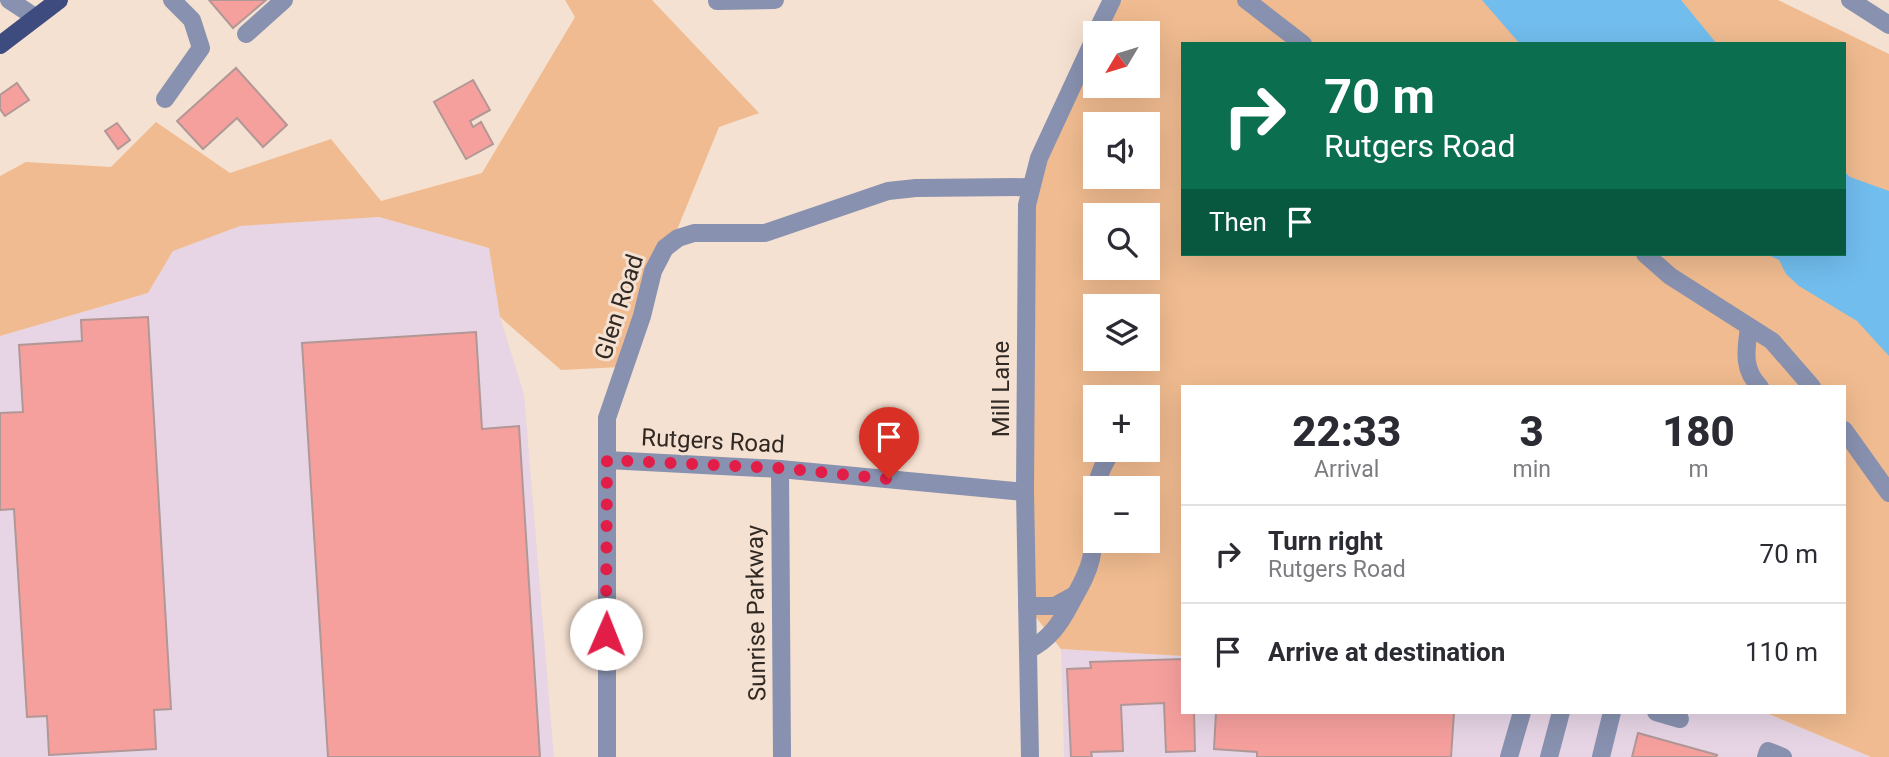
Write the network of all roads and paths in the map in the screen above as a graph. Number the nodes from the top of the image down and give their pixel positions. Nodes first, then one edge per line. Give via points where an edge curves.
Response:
1 (9, 0) edge
2 (59, 0) edge
3 (172, 0) edge
4 (284, 0) edge
5 (775, 0) edge
6 (1112, 0) edge
7 (1247, 0) edge
8 (1850, 0) edge
9 (717, 1) edge
10 (35, 17) junction
11 (1102, 21) edge
12 (1889, 25) edge
13 (246, 34) dead end
14 (1300, 42) edge
15 (0, 45) edge
16 (1083, 62) edge
17 (165, 99) dead end
18 (1031, 187) junction
19 (1647, 256) edge
20 (1749, 327) junction
21 (1758, 385) edge
22 (1810, 385) edge
23 (1846, 433) edge
24 (607, 460) junction
25 (1107, 462) edge
26 (779, 468) junction
27 (1025, 492) junction
28 (1889, 493) edge
29 (1075, 595) junction
30 (1027, 606) junction
31 (1028, 650) junction
32 (1521, 714) edge
33 (1560, 714) edge
34 (1612, 714) edge
35 (1663, 714) edge
36 (1681, 719) dead end
37 (607, 757) edge
38 (782, 757) edge
39 (1030, 757) edge
40 (1510, 757) edge
41 (1549, 757) edge
42 (1601, 757) edge

1 - 10 street
2 - 10 main road
3 - 17 street via 192,20 201,48
4 - 13 street
5 - 9 street
6 - 11 street, Mill Lane
7 - 14 street
8 - 12 street
10 - 15 main road
16 - 18 street, Mill Lane via 1039,158
18 - 24 street, Glen Road via 888,191 765,233 694,233 678,238 665,248 653,271 607,418
18 - 27 street, Mill Lane via 1025,243
19 - 20 street
20 - 21 street via 1745,358
20 - 22 street via 1772,341
23 - 28 street
24 - 26 street, Rutgers Road
24 - 37 street, Glen Road
25 - 29 street via 1095,484 1092,557
26 - 27 street, Rutgers Road
26 - 38 street, Sunrise Parkway
27 - 30 street, Mill Lane
29 - 30 street via 1055,606
29 - 31 street via 1063,620 1044,642
30 - 31 street, Mill Lane
31 - 39 street, Mill Lane
32 - 40 street
33 - 41 street
34 - 42 street
35 - 36 street

